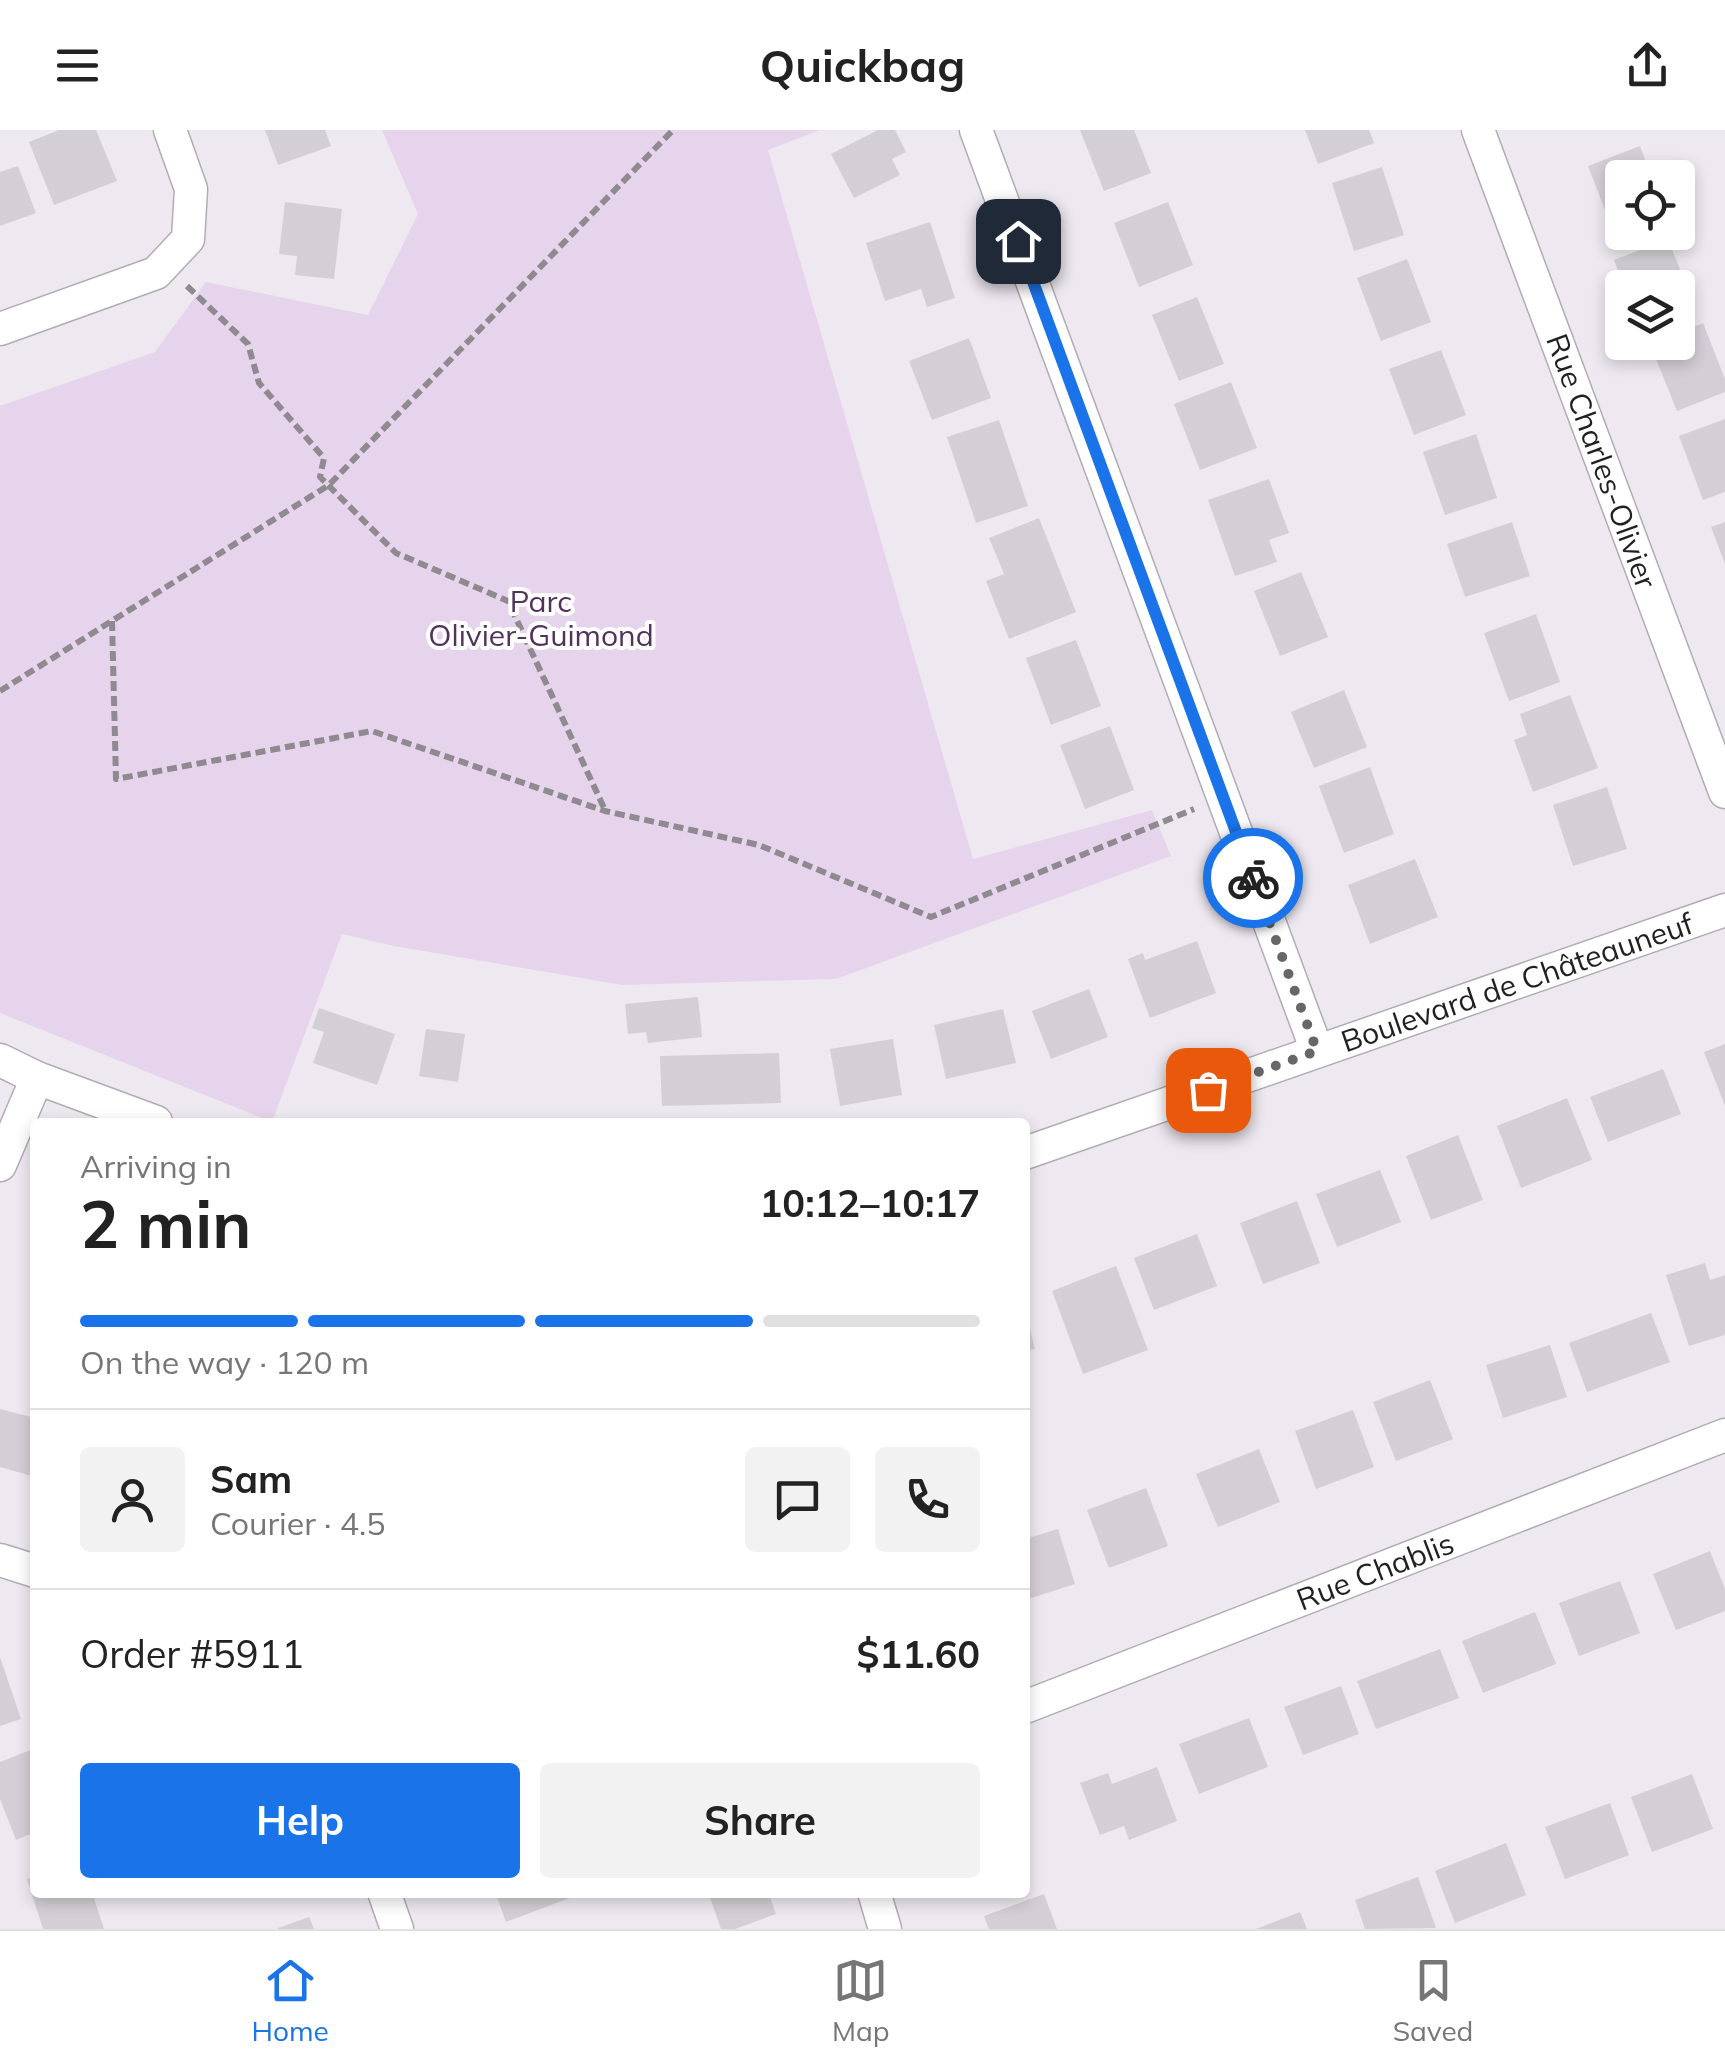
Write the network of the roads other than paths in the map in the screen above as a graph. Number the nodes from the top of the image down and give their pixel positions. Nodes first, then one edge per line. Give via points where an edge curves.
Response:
1 (170, 130) edge
2 (976, 130) edge
3 (1478, 130) edge
4 (0, 330) edge
5 (1725, 792) edge
6 (1725, 910) edge
7 (1317, 1051) junction
8 (0, 1060) edge
9 (37, 1078) junction
10 (145, 1118) edge
11 (1030, 1151) edge
12 (0, 1165) edge
13 (1725, 1434) edge
14 (0, 1560) edge
15 (30, 1569) edge
16 (1030, 1705) edge
17 (386, 1898) edge
18 (876, 1898) edge
19 (397, 1929) edge
20 (885, 1929) edge

1 - 4 street via 191,190 188,239 156,272
2 - 7 street
3 - 5 street, Rue Charles-Olivier
6 - 7 street, Boulevard de Châteauneuf
7 - 11 street, Boulevard de Châteauneuf
8 - 9 street
9 - 10 street
9 - 12 street
13 - 16 street, Rue Chablis
14 - 15 street
17 - 19 street
18 - 20 street

